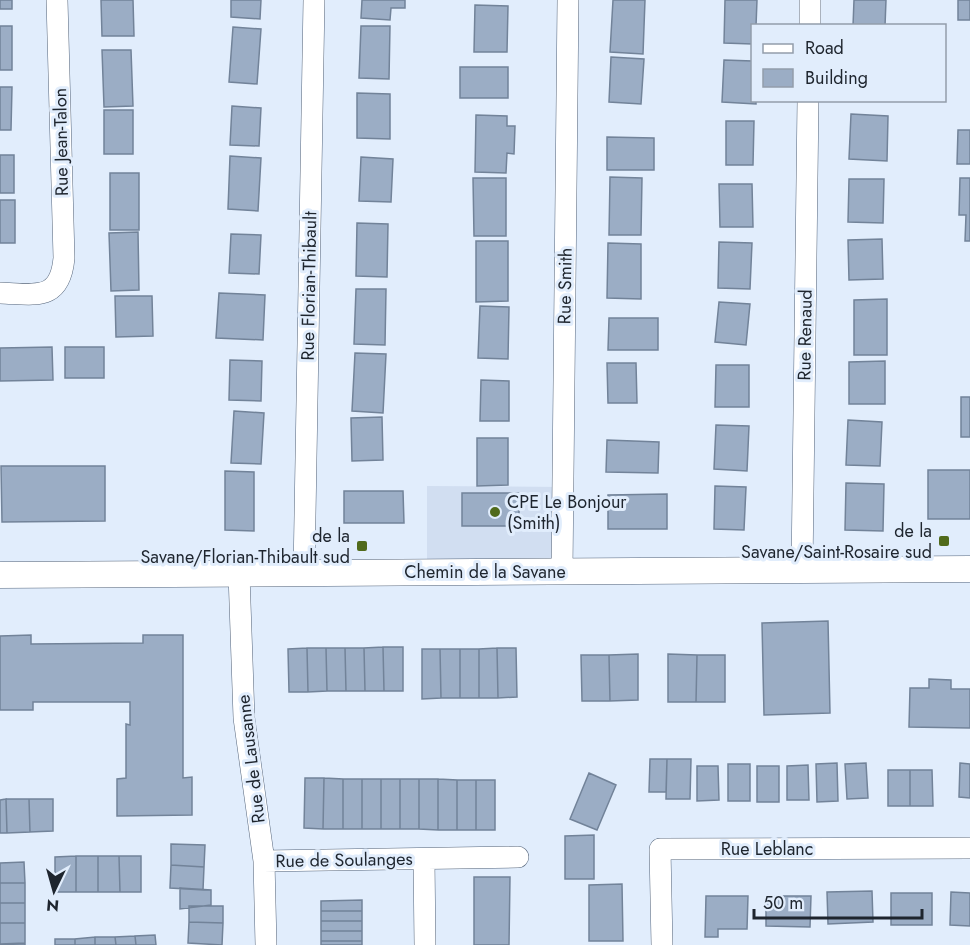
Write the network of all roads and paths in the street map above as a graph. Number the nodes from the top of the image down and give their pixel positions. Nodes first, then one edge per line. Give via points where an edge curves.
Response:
1 (57, 0) edge
2 (314, 0) edge
3 (568, 0) edge
4 (810, 0) edge
5 (810, 24) edge
6 (808, 102) edge
7 (0, 293) edge
8 (970, 569) edge
9 (802, 570) junction
10 (562, 572) junction
11 (304, 573) junction
12 (239, 574) junction
13 (0, 575) edge
14 (970, 848) edge
15 (518, 857) dead end
16 (424, 859) junction
17 (264, 861) junction
18 (266, 945) edge
19 (425, 945) edge
20 (662, 945) edge

1 - 7 street, Rue Jean-Talon via 62,272 58,283 48,291
2 - 11 street, Rue Florian-Thibault
3 - 10 street, Rue Smith
4 - 5 street
6 - 9 street, Rue Renaud
8 - 9 street, Chemin de la Savane
9 - 10 street, Chemin de la Savane
10 - 11 street, Chemin de la Savane
11 - 12 street, Chemin de la Savane
12 - 13 street, Chemin de la Savane
12 - 17 street, Rue de Lausanne via 244,718
14 - 20 street, Rue Leblanc via 660,849
15 - 16 street, Rue de Soulanges
16 - 17 street, Rue de Soulanges
16 - 19 street, Rue de Soulanges
17 - 18 street, Rue de Lausanne

